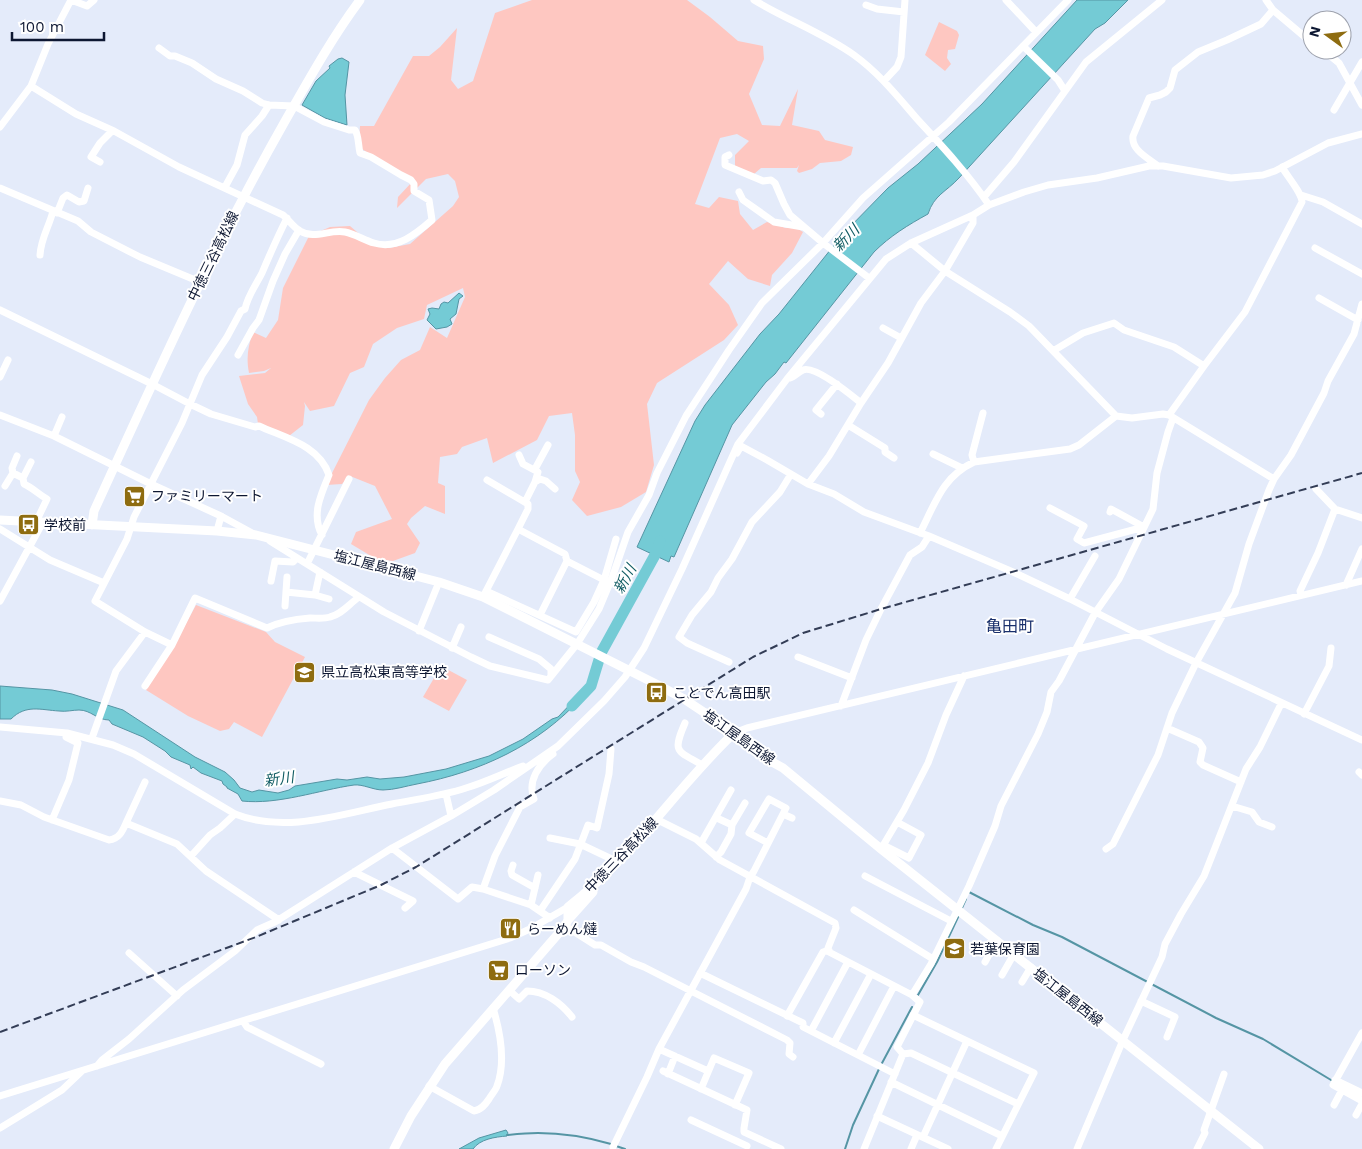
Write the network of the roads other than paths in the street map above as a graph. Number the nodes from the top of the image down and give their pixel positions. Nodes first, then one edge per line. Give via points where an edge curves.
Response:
1 (71, 0) edge
2 (94, 0) edge
3 (360, 0) edge
4 (754, 0) edge
5 (905, 0) edge
6 (1006, 0) edge
7 (1068, 0) edge
8 (1162, 0) edge
9 (1266, 0) edge
10 (866, 5) dead end
11 (1273, 10) junction
12 (904, 12) junction
13 (1036, 32) junction
14 (1302, 35) edge
15 (1024, 47) junction
16 (159, 48) dead end
17 (1335, 60) edge
18 (1362, 62) edge
19 (884, 81) junction
20 (1350, 82) junction
21 (31, 86) junction
22 (1065, 91) junction
23 (269, 105) junction
24 (1362, 105) edge
25 (294, 106) junction
26 (1334, 110) dead end
27 (0, 125) edge
28 (112, 131) junction
29 (1362, 134) edge
30 (934, 137) junction
31 (729, 155) dead end
32 (100, 162) dead end
33 (1158, 166) junction
34 (1282, 167) junction
35 (225, 187) junction
36 (0, 188) edge
37 (88, 188) dead end
38 (739, 192) dead end
39 (1301, 195) junction
40 (244, 196) junction
41 (984, 198) junction
42 (989, 205) junction
43 (55, 212) junction
44 (973, 215) junction
45 (287, 218) junction
46 (1362, 224) edge
47 (803, 227) junction
48 (299, 230) junction
49 (823, 243) junction
50 (911, 243) junction
51 (1315, 248) dead end
52 (40, 255) dead end
53 (945, 271) junction
54 (1362, 274) edge
55 (866, 276) junction
56 (200, 282) junction
57 (1319, 298) dead end
58 (1362, 304) edge
59 (0, 310) edge
60 (1360, 316) edge
61 (883, 328) dead end
62 (902, 338) junction
63 (1054, 351) junction
64 (238, 355) dead end
65 (8, 360) dead end
66 (1204, 366) junction
67 (0, 377) edge
68 (787, 379) junction
69 (152, 384) junction
70 (837, 384) junction
71 (861, 403) junction
72 (190, 404) junction
73 (984, 413) dead end
74 (821, 414) dead end
75 (0, 416) edge
76 (1116, 416) junction
77 (62, 417) dead end
78 (1171, 417) junction
79 (848, 425) junction
80 (54, 436) junction
81 (548, 445) dead end
82 (933, 454) dead end
83 (520, 455) dead end
84 (17, 456) dead end
85 (894, 458) dead end
86 (31, 462) dead end
87 (974, 462) junction
88 (115, 466) junction
89 (962, 468) junction
90 (535, 469) junction
91 (13, 473) junction
92 (724, 473) junction
93 (791, 474) junction
94 (24, 478) junction
95 (349, 478) dead end
96 (1274, 479) junction
97 (487, 480) dead end
98 (535, 482) junction
99 (151, 484) junction
100 (808, 484) junction
101 (5, 486) dead end
102 (554, 489) dead end
103 (1316, 490) dead end
104 (525, 502) junction
105 (1050, 508) dead end
106 (1335, 508) junction
107 (1110, 512) dead end
108 (221, 516) junction
109 (1362, 518) edge
110 (0, 520) edge
111 (40, 522) junction
112 (92, 525) junction
113 (130, 527) junction
114 (1144, 527) junction
115 (0, 529) edge
116 (518, 529) junction
117 (216, 531) junction
118 (920, 533) junction
119 (322, 535) junction
120 (260, 536) junction
121 (929, 536) junction
122 (616, 539) dead end
123 (29, 548) junction
124 (1362, 549) edge
125 (315, 550) junction
126 (1095, 556) dead end
127 (298, 558) junction
128 (567, 561) junction
129 (307, 564) junction
130 (320, 572) junction
131 (287, 577) dead end
132 (604, 580) junction
133 (271, 581) dead end
134 (1362, 581) edge
135 (439, 582) junction
136 (104, 583) junction
137 (1346, 585) junction
138 (286, 592) junction
139 (484, 594) junction
140 (315, 595) junction
141 (1301, 595) junction
142 (359, 597) junction
143 (329, 599) dead end
144 (1070, 599) junction
145 (0, 601) edge
146 (285, 606) dead end
147 (1096, 613) junction
148 (1222, 614) junction
149 (540, 615) junction
150 (461, 628) dead end
151 (419, 631) junction
152 (145, 632) junction
153 (1138, 634) junction
154 (489, 637) dead end
155 (172, 645) junction
156 (579, 645) junction
157 (452, 648) junction
158 (1331, 648) dead end
159 (1076, 649) junction
160 (798, 657) dead end
161 (729, 662) dead end
162 (1196, 663) junction
163 (629, 669) junction
164 (551, 676) junction
165 (964, 676) junction
166 (852, 678) junction
167 (145, 686) dead end
168 (1282, 704) junction
169 (841, 706) junction
170 (1304, 714) junction
171 (685, 723) dead end
172 (0, 727) edge
173 (1167, 728) junction
174 (67, 733) junction
175 (734, 733) junction
176 (92, 738) junction
177 (1362, 740) edge
178 (558, 746) junction
179 (610, 749) dead end
180 (533, 762) junction
181 (702, 765) junction
182 (145, 782) dead end
183 (1241, 782) junction
184 (731, 790) dead end
185 (446, 794) junction
186 (0, 801) edge
187 (745, 802) dead end
188 (1232, 806) junction
189 (235, 814) junction
190 (783, 814) junction
191 (451, 816) junction
192 (792, 818) dead end
193 (656, 819) junction
194 (719, 819) dead end
195 (52, 820) junction
196 (897, 822) junction
197 (126, 823) junction
198 (732, 825) junction
199 (1272, 827) dead end
200 (550, 838) dead end
201 (701, 843) junction
202 (768, 843) junction
203 (580, 844) junction
204 (882, 847) junction
205 (392, 848) junction
206 (1106, 849) dead end
207 (190, 856) junction
208 (716, 856) junction
209 (618, 862) junction
210 (513, 865) dead end
211 (354, 872) junction
212 (538, 875) dead end
213 (750, 876) junction
214 (865, 876) dead end
215 (603, 877) junction
216 (535, 888) junction
217 (483, 889) junction
218 (531, 905) junction
219 (568, 906) junction
220 (405, 908) dead end
221 (854, 910) dead end
222 (959, 910) junction
223 (540, 911) junction
224 (550, 918) junction
225 (279, 920) junction
226 (951, 921) junction
227 (566, 923) junction
228 (997, 940) junction
229 (828, 950) junction
230 (129, 953) dead end
231 (1014, 954) junction
232 (933, 959) junction
233 (848, 962) junction
234 (985, 962) dead end
235 (1031, 967) junction
236 (700, 974) junction
237 (871, 974) junction
238 (1002, 975) dead end
239 (1022, 982) dead end
240 (894, 986) junction
241 (509, 990) junction
242 (691, 991) junction
243 (177, 996) junction
244 (912, 996) junction
245 (1141, 1001) junction
246 (493, 1008) junction
247 (913, 1015) junction
248 (787, 1016) junction
249 (572, 1017) dead end
250 (243, 1021) junction
251 (811, 1031) junction
252 (1362, 1033) edge
253 (1167, 1037) dead end
254 (1123, 1040) junction
255 (967, 1041) junction
256 (834, 1043) junction
257 (659, 1049) junction
258 (903, 1054) junction
259 (858, 1055) junction
260 (675, 1056) junction
261 (793, 1057) dead end
262 (321, 1064) dead end
263 (98, 1066) junction
264 (83, 1070) junction
265 (708, 1071) junction
266 (953, 1073) junction
267 (895, 1074) junction
268 (1224, 1074) dead end
269 (1335, 1080) junction
270 (891, 1082) junction
271 (429, 1086) junction
272 (700, 1089) junction
273 (1342, 1090) junction
274 (1362, 1094) edge
275 (0, 1096) edge
276 (1362, 1102) edge
277 (736, 1104) junction
278 (1018, 1104) junction
279 (938, 1105) junction
280 (1334, 1105) dead end
281 (1211, 1111) junction
282 (1356, 1115) dead end
283 (877, 1116) junction
284 (691, 1120) dead end
285 (0, 1128) edge
286 (752, 1136) junction
287 (920, 1136) junction
288 (1002, 1136) junction
289 (613, 1146) dead end
290 (746, 1148) edge
291 (394, 1149) edge
292 (781, 1149) edge
293 (864, 1149) edge
294 (911, 1149) edge
295 (948, 1149) edge
296 (996, 1149) edge
297 (1077, 1149) edge
298 (1197, 1149) edge
299 (1259, 1149) edge

1 - 2 street via 88,6
1 - 21 street
3 - 25 main road, 中徳三谷高松線 via 337,31
4 - 19 street via 838,44 867,64
5 - 12 street
6 - 13 street
7 - 13 street
8 - 22 street via 1086,62
9 - 11 street
10 - 12 street
11 - 14 street
11 - 33 street via 1261,24 1198,52 1175,70 1166,92 1149,98 1132,141
12 - 19 street via 901,57 897,67
13 - 15 street
15 - 22 street
15 - 30 street
16 - 23 street
17 - 20 street
18 - 20 street
19 - 30 street
20 - 24 street
20 - 26 street
21 - 27 street
21 - 28 street via 76,114
22 - 41 street
23 - 25 street
23 - 35 street via 245,135 238,165
25 - 40 main road, 中徳三谷高松線
25 - 48 street via 324,122 355,130 360,153 411,180 414,191 429,200 432,220 404,241 390,245 344,232 308,235
28 - 32 street via 91,157
28 - 35 street via 179,167
29 - 34 street via 1328,143
30 - 41 street
30 - 49 street via 863,198
31 - 47 street via 725,157 725,165 775,183 790,215
33 - 34 street via 1231,178 1263,175
33 - 42 street via 1048,185
34 - 39 street
35 - 40 street
36 - 43 street
37 - 43 street via 84,201 79,202 67,195
38 - 47 street via 743,200 774,222
39 - 46 street via 1323,202
39 - 66 street via 1302,202 1253,300
40 - 45 street
40 - 56 main road, 中徳三谷高松線
41 - 42 street
42 - 44 street
43 - 52 street via 43,236
43 - 56 street via 78,221 91,232 140,257
44 - 50 street
44 - 53 street via 973,223
45 - 48 street
45 - 72 street via 252,287 245,309 202,375
47 - 49 street
48 - 64 street via 285,254 259,320
49 - 55 street
49 - 156 street via 762,303 686,416 628,532 607,592
50 - 53 street
50 - 55 street
51 - 54 street
53 - 62 street via 921,303
53 - 63 street via 1010,312
55 - 68 street
56 - 69 main road, 中徳三谷高松線
57 - 60 street
58 - 60 street
59 - 69 street
60 - 96 street via 1292,456
61 - 62 street
62 - 71 street
63 - 66 street via 1083,333 1114,323 1124,330 1174,347
63 - 76 street
65 - 67 street
66 - 78 street
68 - 70 street via 809,369
68 - 92 street via 746,433
69 - 72 street
69 - 88 main road, 中徳三谷高松線
70 - 71 street
70 - 74 street via 816,410
71 - 79 street
72 - 99 street
72 - 119 street via 211,414 259,426 294,441 322,459 329,475 318,504
73 - 87 street via 972,455
75 - 80 street
76 - 78 street via 1132,418 1162,414
76 - 87 street via 1070,449
77 - 80 street
78 - 96 street
78 - 114 street via 1157,472 1152,509
79 - 85 street
79 - 100 street
80 - 88 street
81 - 90 street
82 - 89 street
83 - 90 street via 523,464
84 - 91 street
86 - 94 street
87 - 89 street
88 - 99 street
88 - 112 main road, 中徳三谷高松線 via 94,511
89 - 118 street via 941,491
90 - 98 street via 538,475
91 - 94 street
91 - 101 street
92 - 93 street via 728,472 741,446
92 - 163 street via 644,648
93 - 100 street
93 - 161 street via 780,492 752,522 732,559 679,637
94 - 111 street via 24,484 47,499
95 - 119 street
96 - 148 street via 1234,593
97 - 104 street
98 - 102 street via 540,479
98 - 104 street
99 - 108 street
99 - 113 street
100 - 118 street via 834,494 864,512
103 - 106 street
104 - 116 street via 528,509
105 - 114 street via 1084,526 1077,539 1084,543
106 - 109 street
106 - 141 street via 1300,590
107 - 114 street via 1111,509
108 - 117 street
108 - 120 street
110 - 111 main road, 塩江屋島西線
111 - 112 main road, 塩江屋島西線
111 - 123 street
112 - 113 main road, 塩江屋島西線
113 - 117 main road, 塩江屋島西線
113 - 136 street
114 - 147 street via 1119,579
115 - 123 street
116 - 128 street via 564,554
116 - 139 street
117 - 120 main road, 塩江屋島西線
118 - 121 street
119 - 125 street
120 - 125 main road, 塩江屋島西線
120 - 127 street
121 - 144 street
121 - 166 street via 922,547 910,555 900,572 866,640
122 - 132 street
123 - 136 street
123 - 145 street
124 - 137 street
125 - 129 street
125 - 135 main road, 塩江屋島西線
126 - 144 street
127 - 129 street
127 - 133 street via 293,562 275,561
128 - 132 street
128 - 149 street
129 - 130 street
130 - 140 street
130 - 142 street
131 - 138 street
132 - 149 street via 576,632
134 - 137 street
135 - 139 main road, 塩江屋島西線
135 - 151 street
136 - 152 street via 95,601
137 - 141 street
138 - 140 street
138 - 146 street
139 - 149 street
139 - 156 main road, 塩江屋島西線
140 - 143 street
141 - 148 street
142 - 151 street
142 - 155 street via 346,609 328,618 308,618 267,628 195,598
144 - 147 street
147 - 153 street
147 - 159 street
148 - 153 street
148 - 162 street
150 - 157 street
151 - 157 street
152 - 155 street
152 - 176 street via 121,662
153 - 159 street
153 - 162 street
154 - 164 street via 539,659 551,669
155 - 167 street
156 - 163 main road, 塩江屋島西線
156 - 164 street
157 - 164 street via 490,666 548,680
158 - 170 street via 1329,666
159 - 165 street
159 - 222 street via 1051,692 1043,723 1000,806 995,826
160 - 166 street
162 - 168 street
162 - 173 street
163 - 175 main road, 塩江屋島西線 via 684,699
163 - 178 street via 604,701
165 - 169 street
165 - 196 street via 928,763
166 - 169 street
168 - 170 street
168 - 183 street
169 - 175 street
170 - 177 street
171 - 181 street via 677,741 679,751
172 - 174 street
173 - 183 street via 1199,742 1203,748 1200,762
173 - 206 street via 1158,755 1113,844
174 - 176 street
174 - 195 street via 66,737 78,743 69,780
175 - 181 main road, 中徳三谷高松線
175 - 204 main road, 塩江屋島西線
176 - 189 street via 134,754
178 - 180 street
178 - 217 street via 556,752 536,770 530,789 534,799 520,807 495,856
179 - 203 street via 609,774 597,828 588,825
180 - 185 street
180 - 191 street
181 - 193 main road, 中徳三谷高松線
182 - 197 street
183 - 188 street
184 - 201 street
185 - 189 street via 295,823
185 - 191 street
186 - 195 street via 21,805
187 - 198 street
188 - 199 street via 1252,812 1259,822
188 - 245 street via 1204,876 1169,936
189 - 207 street
190 - 192 street
190 - 202 street
190 - 202 street via 786,808 769,798 749,833
191 - 205 street
193 - 201 street
193 - 209 main road, 中徳三谷高松線
194 - 198 street
195 - 197 street via 109,840 115,840
196 - 204 street
196 - 204 street via 921,835 909,858
197 - 207 street via 177,844
198 - 208 street via 731,834
200 - 203 street
201 - 208 street
202 - 213 street
203 - 209 street
203 - 223 street via 571,864
204 - 222 main road, 塩江屋島西線
205 - 211 street
205 - 217 street via 458,899 472,887
207 - 225 street via 206,871
208 - 213 street
209 - 215 main road, 中徳三谷高松線
210 - 216 street via 512,875
211 - 220 street via 414,901
211 - 225 street
212 - 216 street
213 - 229 street via 835,923
213 - 236 street
214 - 226 street
215 - 219 main road, 中徳三谷高松線
215 - 227 main road
216 - 218 street
217 - 218 street
218 - 223 street
219 - 224 street
219 - 227 main road
221 - 232 street
222 - 226 street
222 - 228 main road, 塩江屋島西線
223 - 224 street
224 - 250 street via 510,938
225 - 243 street via 257,930
226 - 232 street
227 - 241 main road
227 - 242 street via 595,945 601,945
228 - 231 main road, 塩江屋島西線
228 - 234 street
229 - 233 street
229 - 248 street via 823,952
230 - 243 street
231 - 235 main road, 塩江屋島西線
231 - 238 street
232 - 244 street
233 - 237 street
233 - 251 street
235 - 239 street
235 - 254 main road, 塩江屋島西線
236 - 242 street
236 - 248 street
237 - 240 street
237 - 256 street
240 - 244 street
240 - 259 street
241 - 246 main road
241 - 249 street via 519,999 526,991 542,994 565,1008
242 - 257 street
242 - 261 street via 787,1040 789,1054
243 - 263 street
244 - 247 street via 920,1002
245 - 253 street via 1175,1016
245 - 254 street
246 - 271 main road
246 - 271 street via 501,1043 500,1075 497,1087 486,1103 474,1111
247 - 255 street
247 - 258 street via 897,1047
248 - 251 street
250 - 262 street via 247,1027
250 - 263 street
251 - 256 street
252 - 269 street
254 - 281 main road, 塩江屋島西線
254 - 297 street
255 - 266 street
255 - 278 street via 1034,1073
256 - 259 street
257 - 260 street
257 - 289 street
258 - 266 street via 911,1053
258 - 267 street
259 - 267 street
260 - 265 street
260 - 272 street via 666,1073
263 - 264 street
264 - 275 street
264 - 285 street via 62,1090
265 - 272 street
265 - 277 street via 714,1058 749,1072
266 - 278 street
266 - 279 street
267 - 270 street
268 - 281 street
269 - 273 street via 1333,1085
269 - 274 street
270 - 279 street
270 - 283 street
271 - 291 main road
272 - 277 street
273 - 276 street
273 - 280 street
276 - 282 street
277 - 286 street via 747,1110 744,1132
278 - 288 street
279 - 287 street
279 - 288 street
281 - 298 street
281 - 299 main road, 塩江屋島西線
283 - 287 street
283 - 293 street
284 - 290 street
286 - 290 street
286 - 292 street
287 - 294 street
287 - 295 street
288 - 296 street

